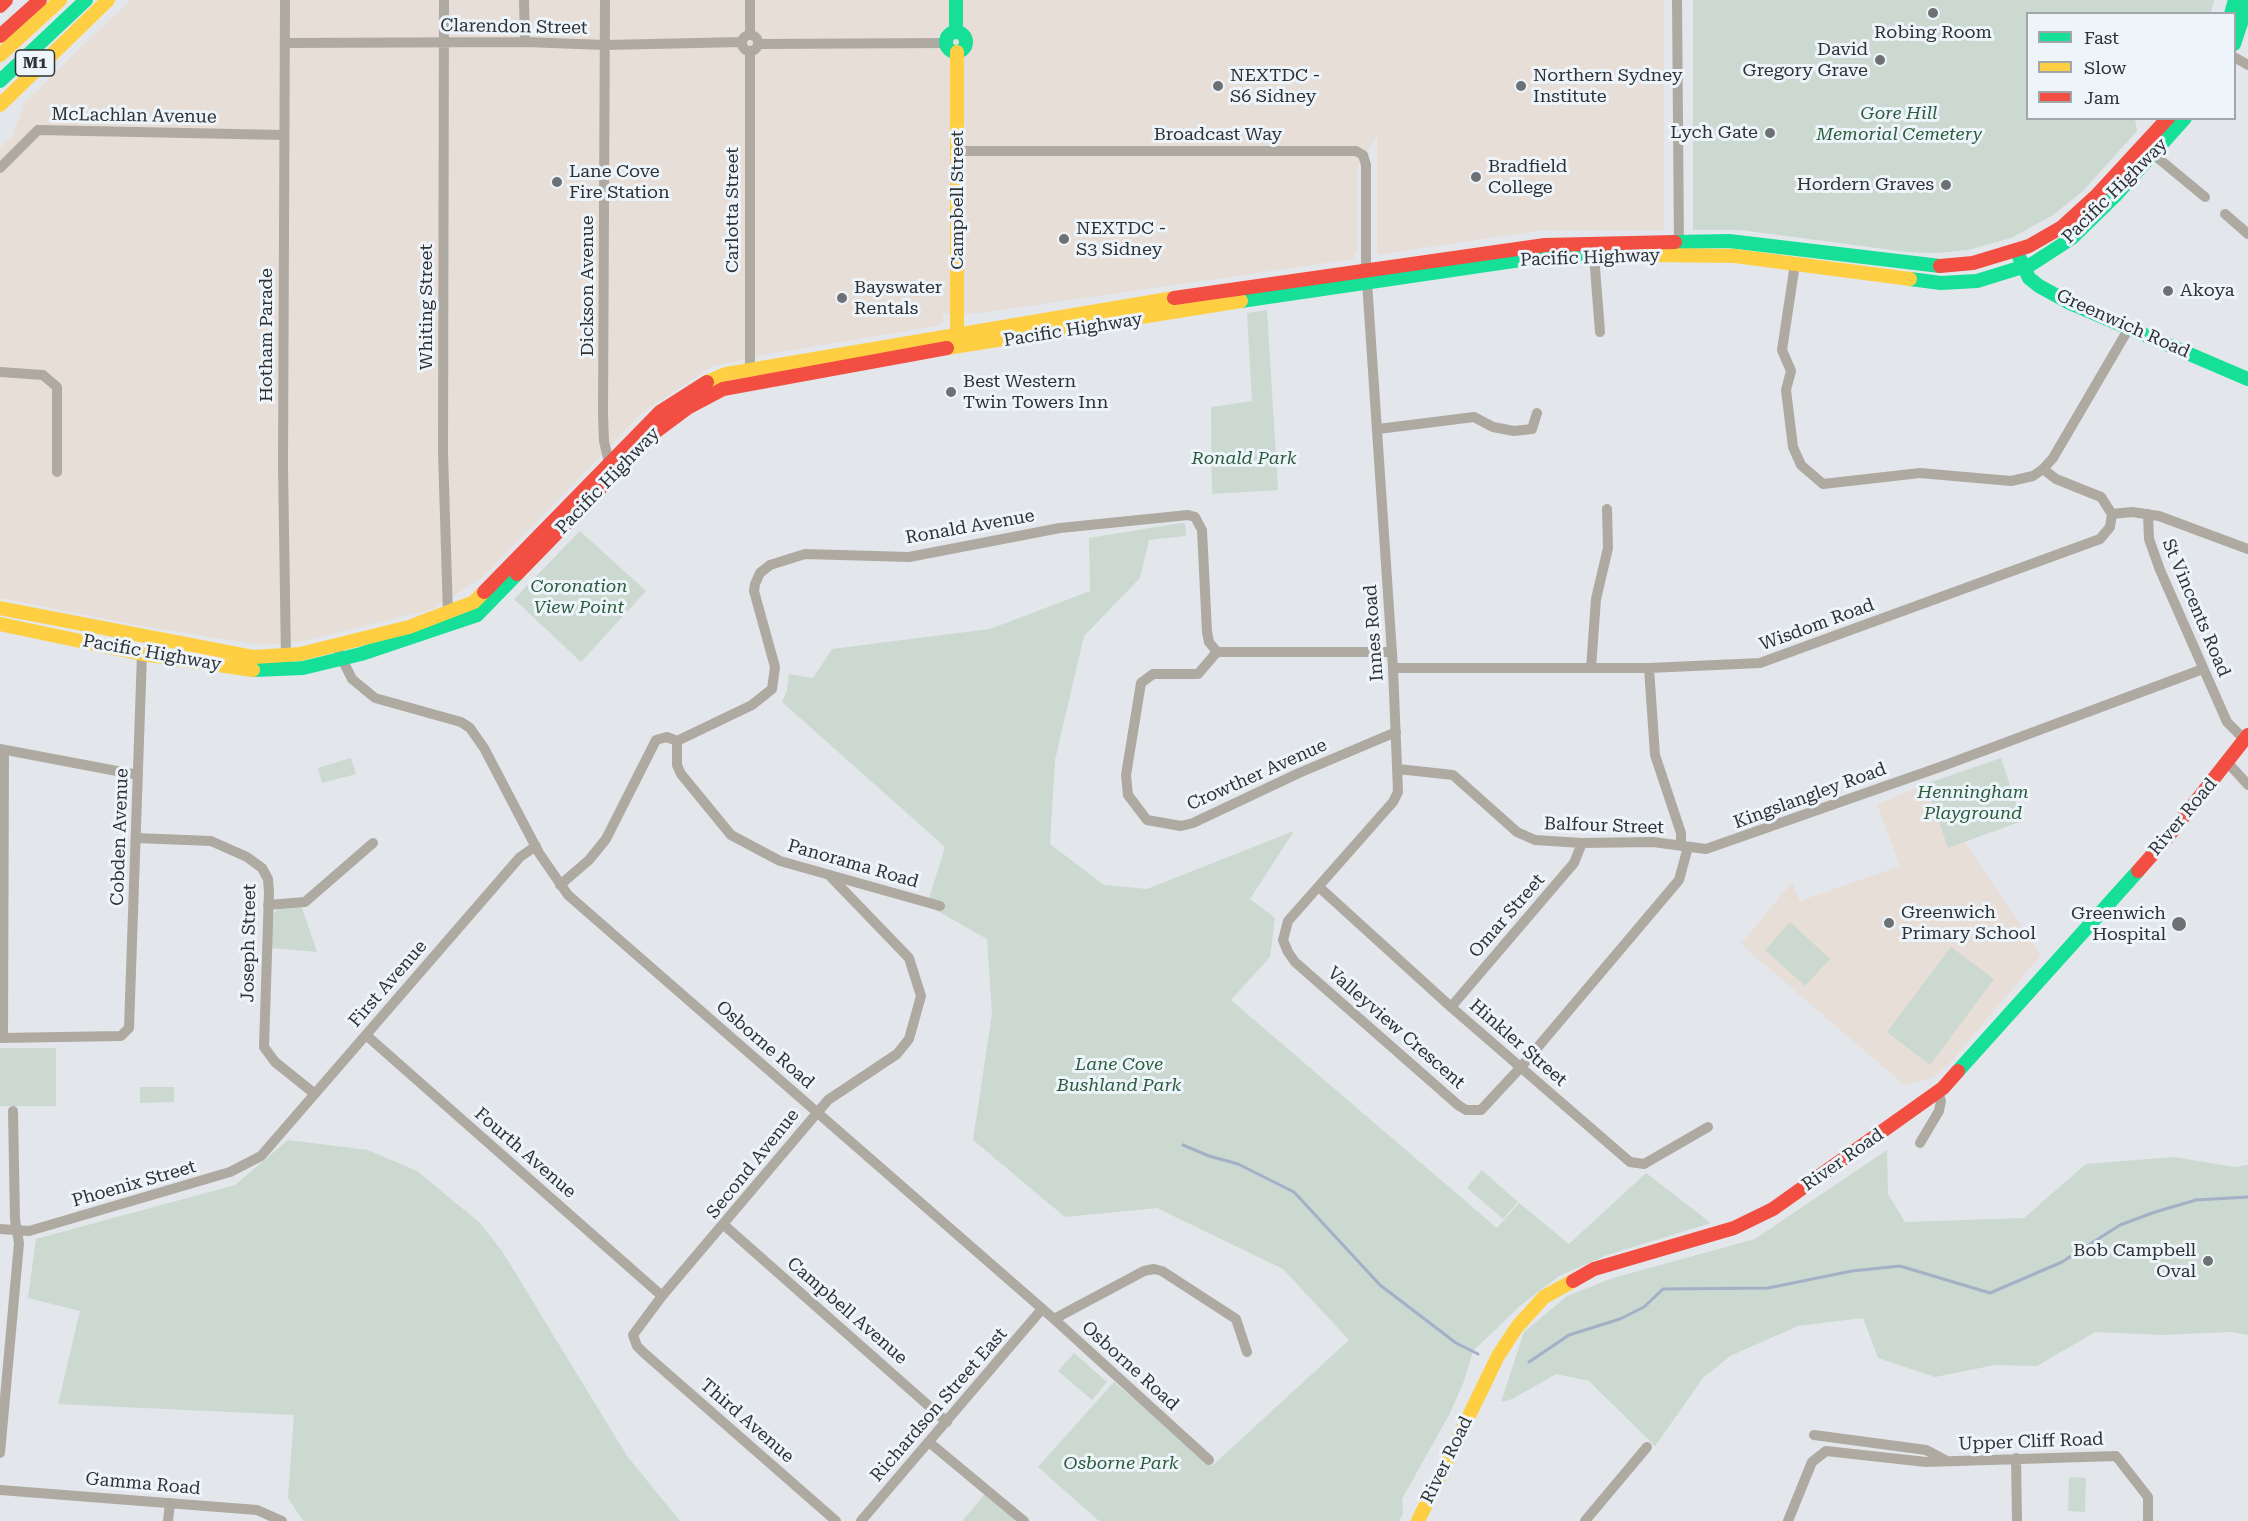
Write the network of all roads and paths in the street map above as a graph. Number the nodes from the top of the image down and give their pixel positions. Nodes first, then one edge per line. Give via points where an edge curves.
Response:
1 (6, 0) edge
2 (35, 0) edge
3 (40, 0) edge
4 (60, 0) edge
5 (67, 0) edge
6 (86, 0) edge
7 (108, 0) edge
8 (285, 0) edge
9 (444, 0) edge
10 (524, 0) edge
11 (604, 0) edge
12 (750, 0) edge
13 (956, 0) edge
14 (1677, 0) edge
15 (2248, 2) edge
16 (0, 6) edge
17 (72, 35) junction
18 (746, 39) junction
19 (2236, 41) edge
20 (444, 42) junction
21 (525, 42) junction
22 (2, 43) edge
23 (285, 43) junction
24 (605, 45) junction
25 (754, 48) junction
26 (952, 48) junction
27 (0, 81) edge
28 (0, 95) edge
29 (0, 105) edge
30 (2166, 120) edge
31 (2183, 120) edge
32 (284, 135) junction
33 (958, 151) junction
34 (2153, 154) junction
35 (0, 168) edge
36 (2205, 197) dead end
37 (2225, 214) dead end
38 (2248, 234) edge
39 (1679, 249) junction
40 (2016, 250) junction
41 (1594, 255) junction
42 (1795, 264) junction
43 (2023, 268) junction
44 (1367, 275) junction
45 (2129, 328) junction
46 (1600, 332) dead end
47 (957, 333) junction
48 (957, 349) junction
49 (750, 368) junction
50 (0, 372) edge
51 (2248, 379) edge
52 (1538, 413) dead end
53 (1378, 429) junction
54 (609, 463) junction
55 (2043, 469) junction
56 (57, 471) dead end
57 (1606, 509) dead end
58 (2112, 514) junction
59 (2148, 514) junction
60 (2248, 549) edge
61 (0, 608) edge
62 (448, 614) junction
63 (0, 624) edge
64 (1217, 652) junction
65 (1392, 652) junction
66 (339, 653) junction
67 (142, 654) junction
68 (286, 663) junction
69 (1393, 668) junction
70 (1591, 668) junction
71 (1649, 668) junction
72 (2203, 669) junction
73 (1396, 732) junction
74 (2247, 738) edge
75 (677, 741) junction
76 (2, 750) edge
77 (2228, 763) junction
78 (1398, 769) junction
79 (138, 775) junction
80 (2248, 785) edge
81 (136, 838) junction
82 (373, 843) dead end
83 (1582, 843) junction
84 (536, 846) junction
85 (1684, 847) junction
86 (829, 875) junction
87 (560, 885) junction
88 (1319, 887) junction
89 (268, 905) junction
90 (940, 906) dead end
91 (1283, 940) joint
92 (1451, 1007) junction
93 (366, 1035) junction
94 (2, 1038) edge
95 (1521, 1067) junction
96 (1938, 1092) junction
97 (315, 1094) junction
98 (13, 1111) dead end
99 (817, 1112) junction
100 (1708, 1128) dead end
101 (1920, 1143) dead end
102 (270, 1147) joint
103 (724, 1225) junction
104 (0, 1229) edge
105 (17, 1230) junction
106 (662, 1296) junction
107 (1042, 1309) junction
108 (1054, 1319) junction
109 (637, 1346) joint
110 (1247, 1352) dead end
111 (3, 1380) edge
112 (947, 1422) junction
113 (1814, 1435) dead end
114 (930, 1443) junction
115 (1647, 1447) dead end
116 (0, 1453) edge
117 (2016, 1458) junction
118 (1209, 1460) dead end
119 (1947, 1461) junction
120 (0, 1490) edge
121 (170, 1503) junction
122 (168, 1521) edge
123 (282, 1521) edge
124 (836, 1521) edge
125 (861, 1521) edge
126 (1024, 1521) edge
127 (1418, 1521) edge
128 (1585, 1521) edge
129 (1788, 1521) edge
130 (2017, 1521) edge
131 (2148, 1521) edge

1 - 16 main road
2 - 22 main road
3 - 22 main road
4 - 22 main road
5 - 22 main road
6 - 27 main road
7 - 17 main road, M1
8 - 23 street, Hotham Parade
9 - 20 street, Whiting Street
10 - 21 street
11 - 24 street, Dickson Avenue
12 - 18 street
13 - 26 main road via 956,32 948,37
14 - 39 street
15 - 19 main road
17 - 28 main road, M1
17 - 29 main road
18 - 24 street, Clarendon Street
18 - 25 street via 745,50
20 - 21 street, Clarendon Street
20 - 23 street, Clarendon Street
20 - 62 street, Whiting Street via 443,453
21 - 24 street, Clarendon Street
23 - 32 street, Hotham Parade
24 - 54 street, Dickson Avenue via 603,415
25 - 26 street
25 - 49 street, Carlotta Street
26 - 33 main road, Campbell Street
30 - 40 main road, Pacific Highway via 2071,220
31 - 34 main road, Pacific Highway
32 - 35 street, McLachlan Avenue via 38,130
32 - 68 street, Hotham Parade
33 - 44 street, Broadcast Way via 1356,151 1363,154 1366,165
33 - 47 main road, Campbell Street
34 - 36 street
34 - 43 main road, Pacific Highway via 2079,232
37 - 38 street
39 - 40 main road, Pacific Highway via 1738,242 1940,266
39 - 41 main road, Pacific Highway
39 - 42 main road, Pacific Highway
39 - 44 main road, Pacific Highway via 1545,245
40 - 43 main road, Greenwich Road
41 - 44 main road, Pacific Highway
41 - 46 street
42 - 43 main road, Pacific Highway via 1941,284
42 - 55 street via 1782,350 1791,370 1786,390 1794,447 1800,465 1813,477 1823,484 1920,473 2012,482
43 - 45 main road, Greenwich Road via 2039,286
44 - 47 main road, Pacific Highway
44 - 48 main road, Pacific Highway
44 - 53 street, Innes Road
45 - 51 main road, Greenwich Road
45 - 55 street
47 - 48 main road, Campbell Street
47 - 49 main road, Pacific Highway
48 - 66 main road, Pacific Highway via 754,381 712,393 654,433 477,615 410,640
49 - 54 main road, Pacific Highway via 711,379 679,398
50 - 56 street via 42,375 57,387
52 - 53 street via 1532,429 1493,427 1474,417
53 - 65 street, Innes Road
54 - 62 main road, Pacific Highway via 480,597
55 - 58 street via 2056,479 2101,497
57 - 70 street via 1608,549 1596,599
58 - 59 street
58 - 71 street, Wisdom Road via 2110,527 2100,539 1760,663
59 - 60 street
59 - 72 street, St Vincents Road via 2149,539
61 - 68 main road, Pacific Highway
62 - 66 main road, Pacific Highway
63 - 67 main road, Pacific Highway
64 - 65 street
64 - 73 street, Crowther Avenue via 1198,674 1153,674 1141,683 1126,775 1128,795 1147,820 1181,826 1193,823
64 - 75 street, Ronald Avenue via 1207,632 1202,530 1195,517 1188,515 1060,528 909,557 805,554 770,565 755,584 775,667 772,689 752,705
65 - 69 street, Innes Road
66 - 68 main road, Pacific Highway
66 - 84 street, Osborne Road via 352,679 375,698 461,722 470,728
67 - 68 main road, Pacific Highway via 242,669
67 - 79 street, Cobden Avenue
69 - 70 street, Wisdom Road
69 - 73 street, Innes Road
70 - 71 street, Wisdom Road
71 - 85 street via 1655,755
72 - 74 street, St Vincents Road via 2227,722
72 - 85 street, Kingslangley Road via 1737,840 1712,848
73 - 78 street, Innes Road
74 - 77 main road, River Road
75 - 86 street, Panorama Road via 681,774 731,835 780,861
75 - 87 street, Ronald Avenue via 666,737 656,740 606,839
76 - 79 street
76 - 94 street
77 - 80 street
77 - 96 main road, River Road via 2167,838
78 - 83 street, Balfour Street via 1453,775 1526,837
78 - 88 street, Innes Road via 1398,792 1393,802
79 - 81 street, Cobden Avenue
81 - 89 street, Joseph Street via 204,839 247,857 265,872
81 - 94 street, Cobden Avenue via 130,1022 126,1034
82 - 89 street via 305,902
83 - 85 street, Balfour Street via 1653,842
83 - 92 street, Omar Street via 1574,863
84 - 87 street, Osborne Road
84 - 93 street, First Avenue via 520,857
85 - 95 street via 1679,880
86 - 90 street, Panorama Road
86 - 99 street, Second Avenue via 909,958 921,1004 905,1047 845,1087
87 - 99 street, Osborne Road
88 - 91 street, Innes Road via 1288,921
88 - 92 street, Hinkler Street
89 - 97 street, Joseph Street via 264,1047 275,1062
91 - 95 street, Valleyview Crescent via 1295,962 1466,1110 1474,1112 1487,1106
92 - 95 street, Hinkler Street
93 - 97 street, First Avenue
93 - 106 street, Fourth Avenue
95 - 100 street, Hinkler Street via 1634,1165 1644,1164
96 - 101 street via 1940,1111
96 - 127 main road, River Road via 1773,1209 1734,1228 1594,1269 1545,1298 1517,1327 1498,1356
97 - 102 street, First Avenue
98 - 105 street
99 - 103 street, Second Avenue
99 - 107 street, Osborne Road
102 - 105 street, Phoenix Street via 252,1162 230,1172 29,1231
103 - 106 street, Second Avenue
103 - 112 street, Campbell Avenue
104 - 105 street, Phoenix Street
105 - 111 street via 19,1243
106 - 109 street, Second Avenue via 633,1335
107 - 108 street, Osborne Road
107 - 112 street, Richardson Street East
108 - 110 street via 1144,1270 1154,1269 1236,1319
108 - 118 street, Osborne Road
109 - 124 street, Third Avenue
111 - 116 street
112 - 114 street, Richardson Street East
113 - 119 street, Upper Cliff Road via 1926,1450
114 - 125 street, Richardson Street East
114 - 126 street
115 - 128 street
117 - 119 street, Upper Cliff Road
117 - 130 street
117 - 131 street, Upper Cliff Road via 2116,1455 2148,1497
119 - 129 street, Upper Cliff Road via 1826,1451 1812,1462
120 - 121 street, Gamma Road
121 - 122 street
121 - 123 street, Gamma Road via 257,1510

